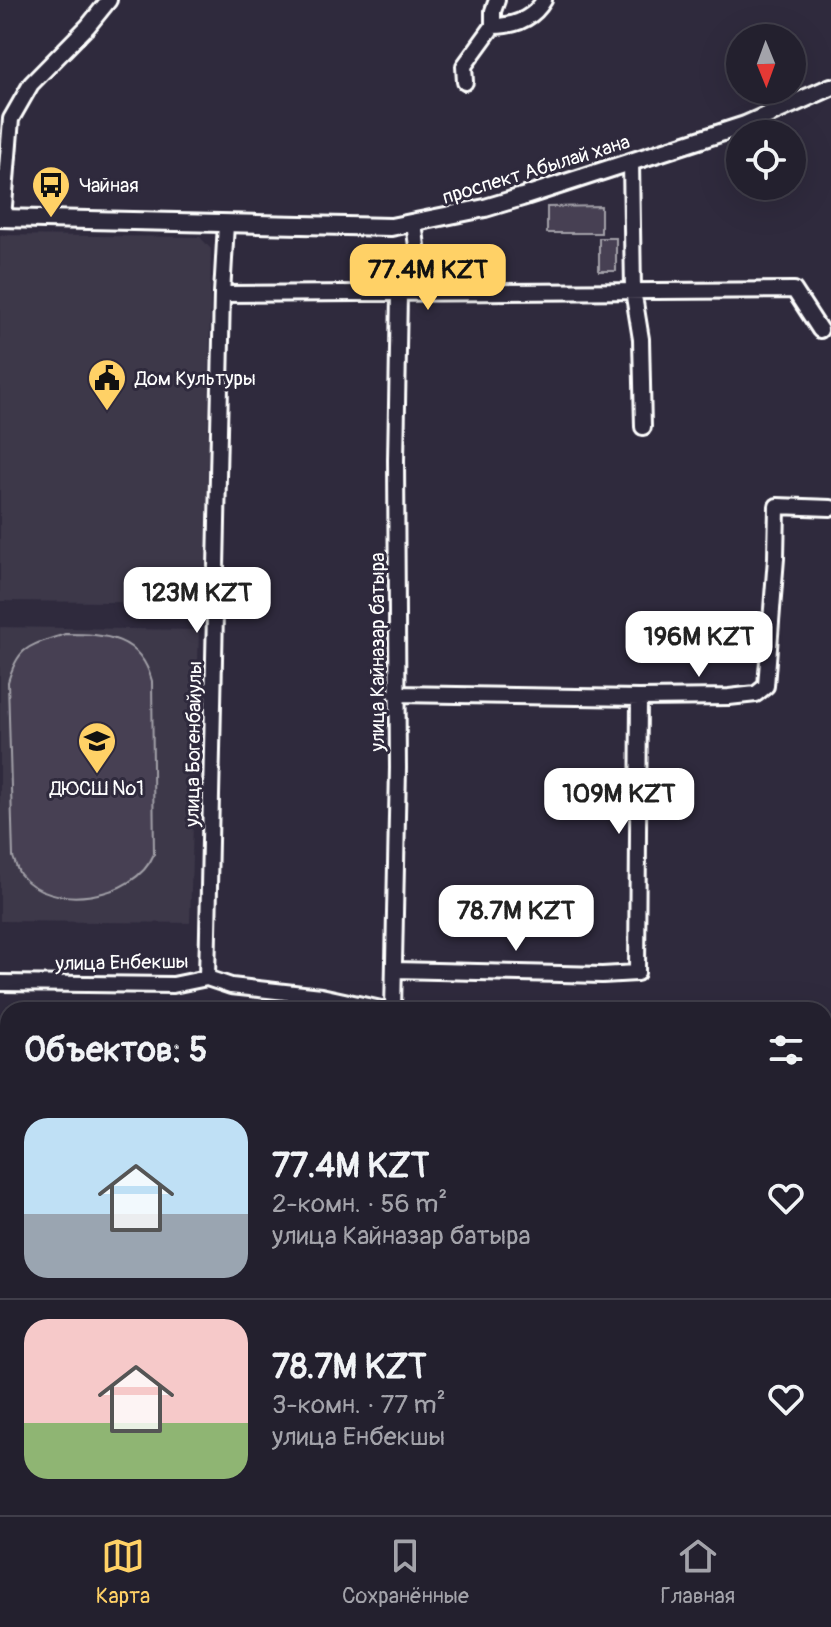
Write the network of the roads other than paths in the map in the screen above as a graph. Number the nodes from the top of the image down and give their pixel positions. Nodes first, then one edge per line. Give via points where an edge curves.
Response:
1 (109, 0) edge
2 (497, 0) edge
3 (544, 0) edge
4 (493, 26) junction
5 (465, 82) dead end
6 (831, 87) edge
7 (631, 162) junction
8 (1, 218) edge
9 (414, 223) junction
10 (226, 224) junction
11 (633, 290) junction
12 (423, 293) junction
13 (222, 294) junction
14 (399, 294) junction
15 (820, 330) dead end
16 (643, 427) dead end
17 (831, 508) edge
18 (396, 694) junction
19 (639, 698) junction
20 (395, 970) junction
21 (207, 978) junction
22 (0, 983) edge
23 (349, 1002) edge
24 (393, 1002) edge

1 - 8 street via 31,84 11,119
2 - 4 street
3 - 4 street via 531,16
4 - 5 street via 464,66
6 - 7 main road, проспект Абылай хана via 745,125
7 - 9 main road, проспект Абылай хана via 496,205
7 - 11 street
8 - 10 main road, проспект Абылай хана
9 - 10 main road, проспект Абылай хана
9 - 12 street
10 - 13 street, улица Богенбайулы
11 - 12 street
11 - 15 street via 794,290
11 - 16 street via 641,339
12 - 14 street
13 - 14 street
13 - 21 street, улица Богенбайулы
14 - 18 street, улица Кайназар батыра
17 - 19 street via 777,506 766,686 744,697
18 - 19 street
18 - 20 street, улица Кайназар батыра
19 - 20 street via 637,973
20 - 24 street, улица Кайназар батыра
21 - 22 street, улица Енбекшы via 173,985
21 - 23 street, улица Енбекшы

